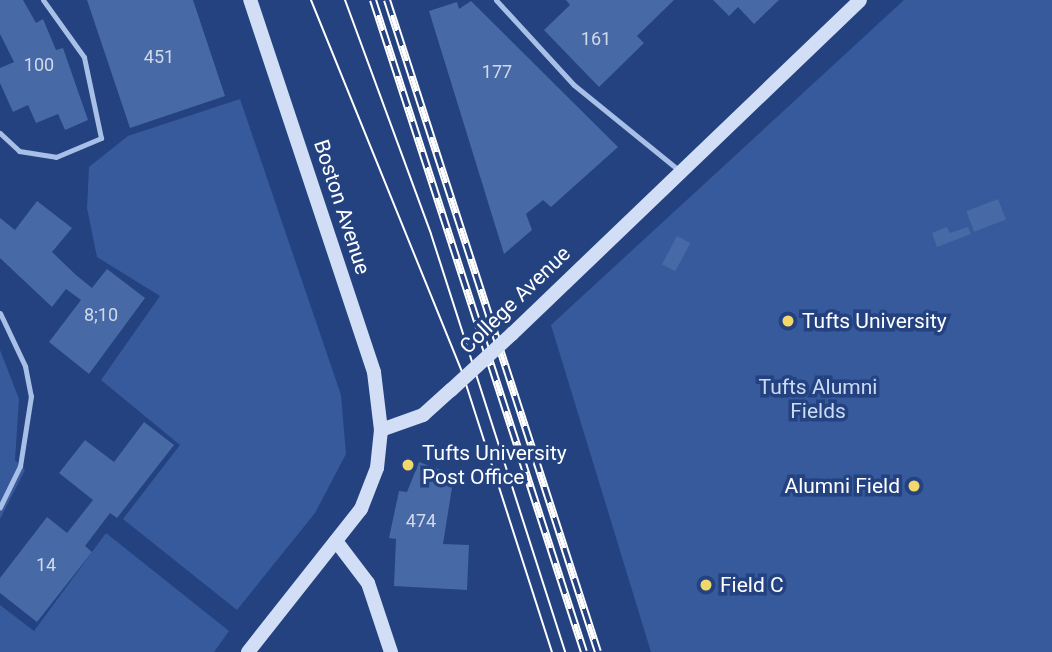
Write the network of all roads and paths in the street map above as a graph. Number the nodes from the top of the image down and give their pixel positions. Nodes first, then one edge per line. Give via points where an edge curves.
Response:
1 (43, 0) edge
2 (250, 0) edge
3 (496, 0) edge
4 (860, 0) edge
5 (0, 133) edge
6 (680, 171) junction
7 (0, 313) edge
8 (380, 430) junction
9 (0, 507) edge
10 (336, 541) junction
11 (248, 652) edge
12 (391, 652) edge

1 - 5 lane via 84,57 101,138 56,157 19,151
2 - 8 street, Boston Avenue via 374,372
3 - 6 lane via 574,85
4 - 6 street, College Avenue
6 - 8 street, College Avenue, bridge via 423,415
7 - 9 lane via 25,366 31,396 20,466
8 - 10 street via 372,487
10 - 11 street
10 - 12 street via 368,583

